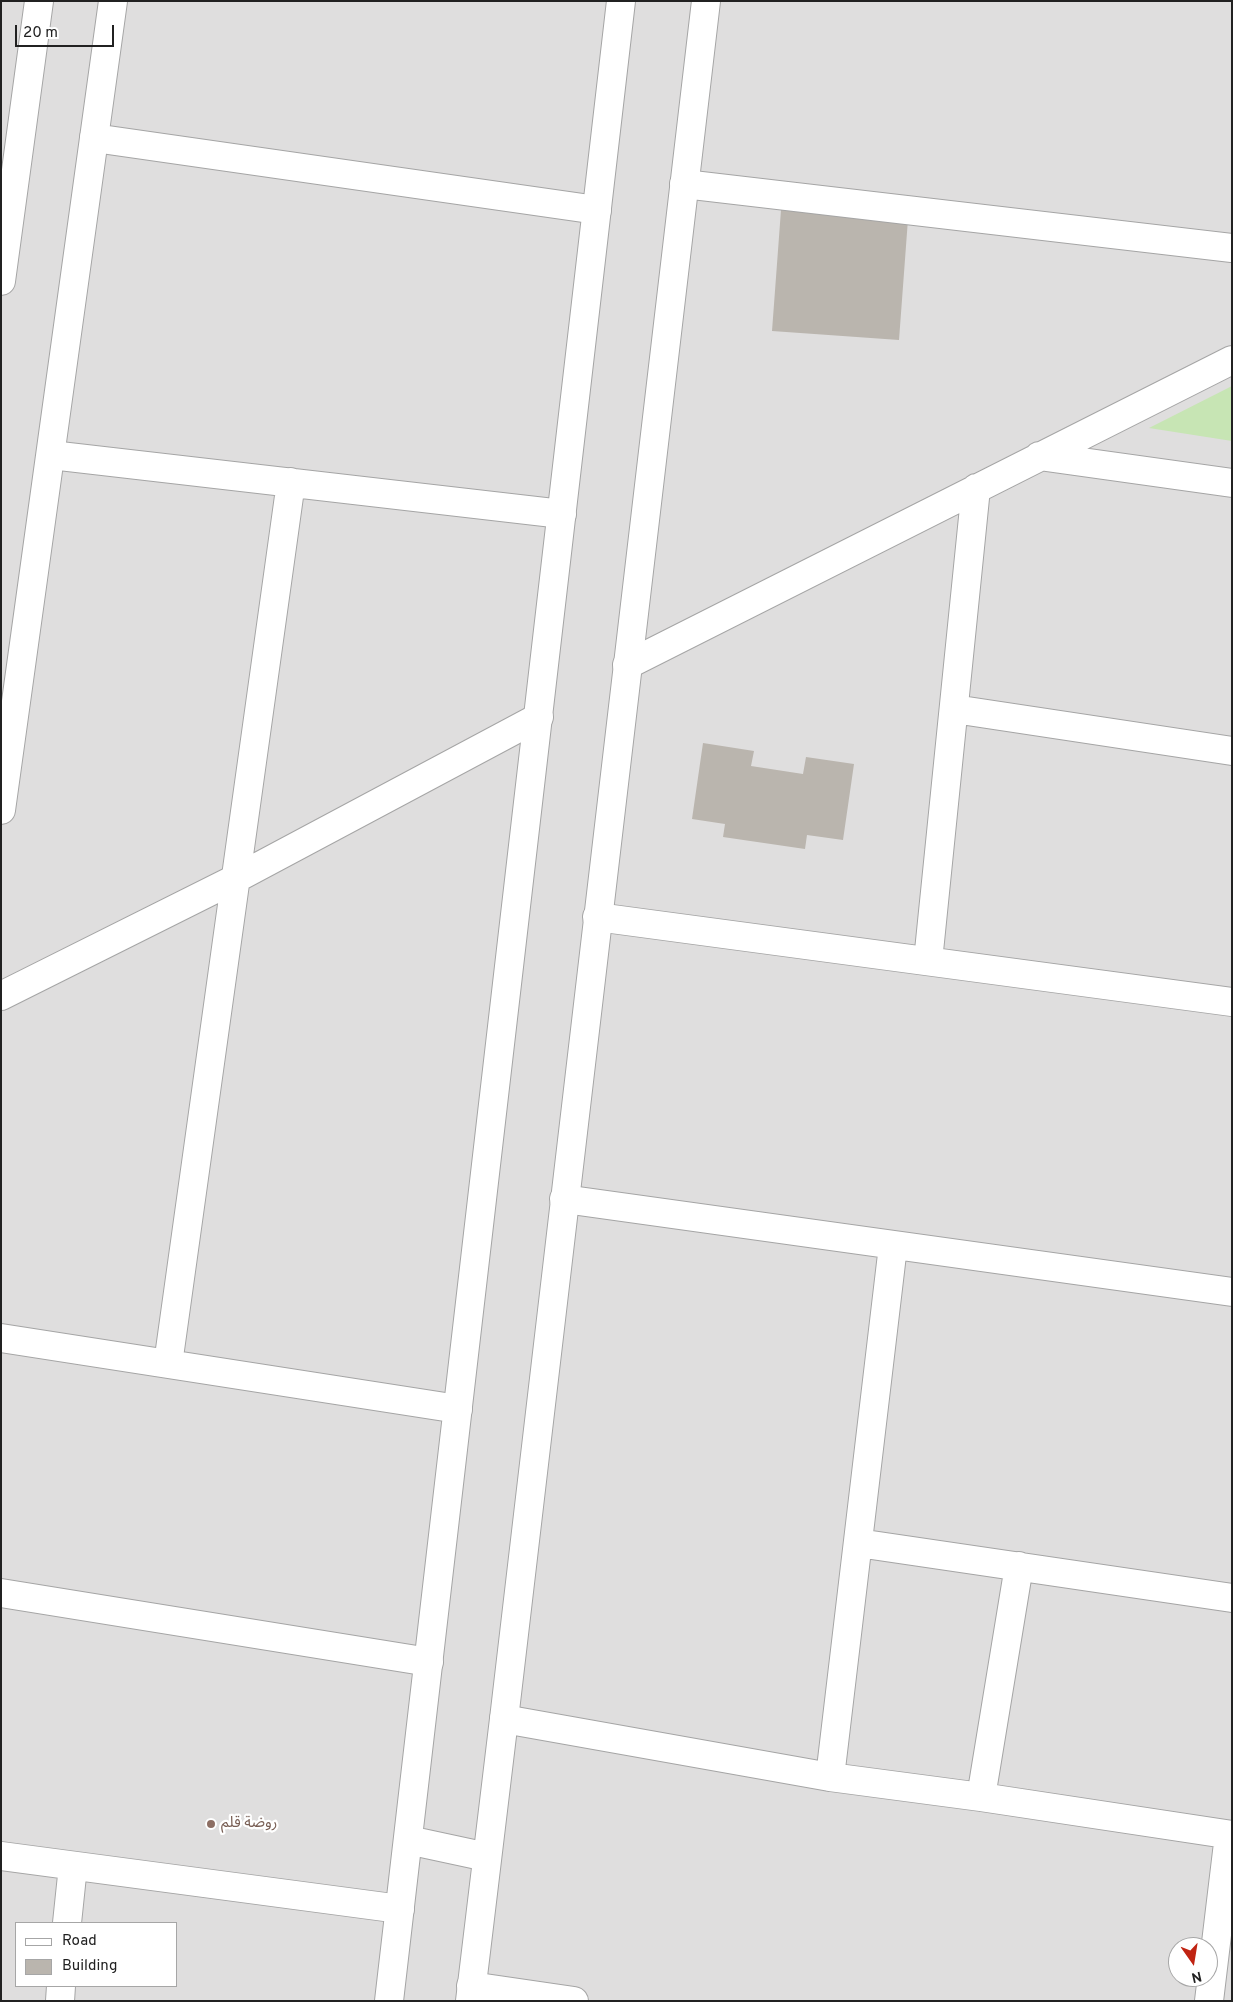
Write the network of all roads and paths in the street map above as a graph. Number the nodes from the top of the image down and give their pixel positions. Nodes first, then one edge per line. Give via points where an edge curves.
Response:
1 (39, 1) edge
2 (113, 1) edge
3 (622, 1) edge
4 (706, 1) edge
5 (94, 138) junction
6 (684, 184) junction
7 (597, 210) junction
8 (1232, 248) edge
9 (2, 277) edge
10 (1232, 360) edge
11 (51, 455) junction
12 (1039, 456) junction
13 (291, 482) junction
14 (1232, 483) edge
15 (976, 488) junction
16 (562, 514) junction
17 (627, 665) junction
18 (954, 709) junction
19 (539, 717) junction
20 (1232, 751) edge
21 (1, 810) edge
22 (237, 878) junction
23 (597, 917) junction
24 (928, 961) junction
25 (1, 996) edge
26 (1232, 1002) edge
27 (564, 1200) junction
28 (893, 1246) junction
29 (1232, 1292) edge
30 (1, 1338) edge
31 (168, 1364) junction
32 (458, 1409) junction
33 (858, 1542) junction
34 (1019, 1566) junction
35 (1, 1593) edge
36 (1232, 1598) edge
37 (429, 1662) junction
38 (504, 1720) junction
39 (830, 1777) junction
40 (981, 1797) junction
41 (1230, 1835) edge
42 (408, 1840) junction
43 (1, 1856) edge
44 (487, 1856) junction
45 (73, 1866) junction
46 (400, 1909) junction
47 (67, 1922) edge
48 (61, 1987) edge
49 (471, 1994) edge
50 (60, 2001) edge
51 (390, 2001) edge
52 (574, 2001) edge
53 (1209, 2001) edge

1 - 9 street
2 - 5 street
3 - 7 street
4 - 6 street
5 - 7 street
5 - 11 street
6 - 8 street
6 - 17 street
7 - 16 street
10 - 12 street
11 - 13 street
11 - 21 street
12 - 14 street
12 - 15 street
13 - 16 street
13 - 22 street
15 - 17 street
15 - 18 street
16 - 19 street
17 - 23 street
18 - 20 street
18 - 24 street
19 - 22 street
19 - 32 street
22 - 25 street
22 - 31 street
23 - 24 street
23 - 27 street
24 - 26 street
27 - 28 street
27 - 38 street
28 - 29 street
28 - 33 street
30 - 31 street
31 - 32 street
32 - 37 street
33 - 34 street
33 - 39 street
34 - 36 street
34 - 40 street
35 - 37 street
37 - 42 street
38 - 39 street
38 - 44 street
39 - 40 street
40 - 41 street
41 - 53 street
42 - 44 street
42 - 46 street
43 - 45 street
44 - 49 street
45 - 46 street
45 - 47 street
46 - 51 street
48 - 50 street
49 - 52 street

